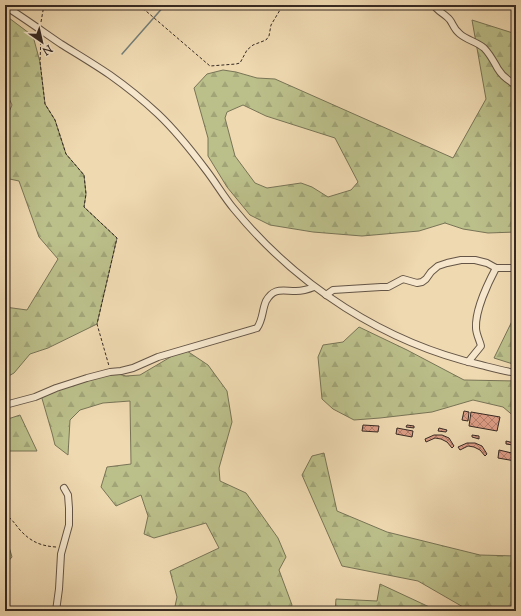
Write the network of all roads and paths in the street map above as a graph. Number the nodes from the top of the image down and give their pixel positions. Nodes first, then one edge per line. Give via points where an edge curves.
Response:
1 (44, 5) edge
2 (139, 5) edge
3 (283, 5) edge
4 (434, 5) edge
5 (5, 6) edge
6 (40, 30) junction
7 (516, 85) edge
8 (496, 268) junction
9 (516, 268) edge
10 (314, 287) junction
11 (326, 295) junction
12 (468, 362) junction
13 (110, 372) junction
14 (516, 372) edge
15 (5, 405) edge
16 (64, 488) dead end
17 (5, 514) edge
18 (62, 547) junction
19 (56, 611) edge

1 - 6 path
2 - 3 path via 210,66 240,63 246,50 266,40 271,24
4 - 7 street via 450,18 454,29 483,47 504,77
5 - 6 street
6 - 10 street via 110,75 158,114 189,147 250,228
6 - 13 path via 40,62 45,104 55,120 66,154 84,176 84,207 117,238 97,324
8 - 9 street
8 - 11 street via 481,261 461,260 438,266 422,282 403,279 388,287 333,290
8 - 12 street via 478,312 476,329 481,346
10 - 11 street
10 - 13 street via 272,293 265,304 257,328 158,357 133,368
11 - 12 street via 390,332 428,349
12 - 14 street
13 - 15 street
16 - 18 street via 68,495 69,525
17 - 18 path via 29,538 46,546
18 - 19 street

